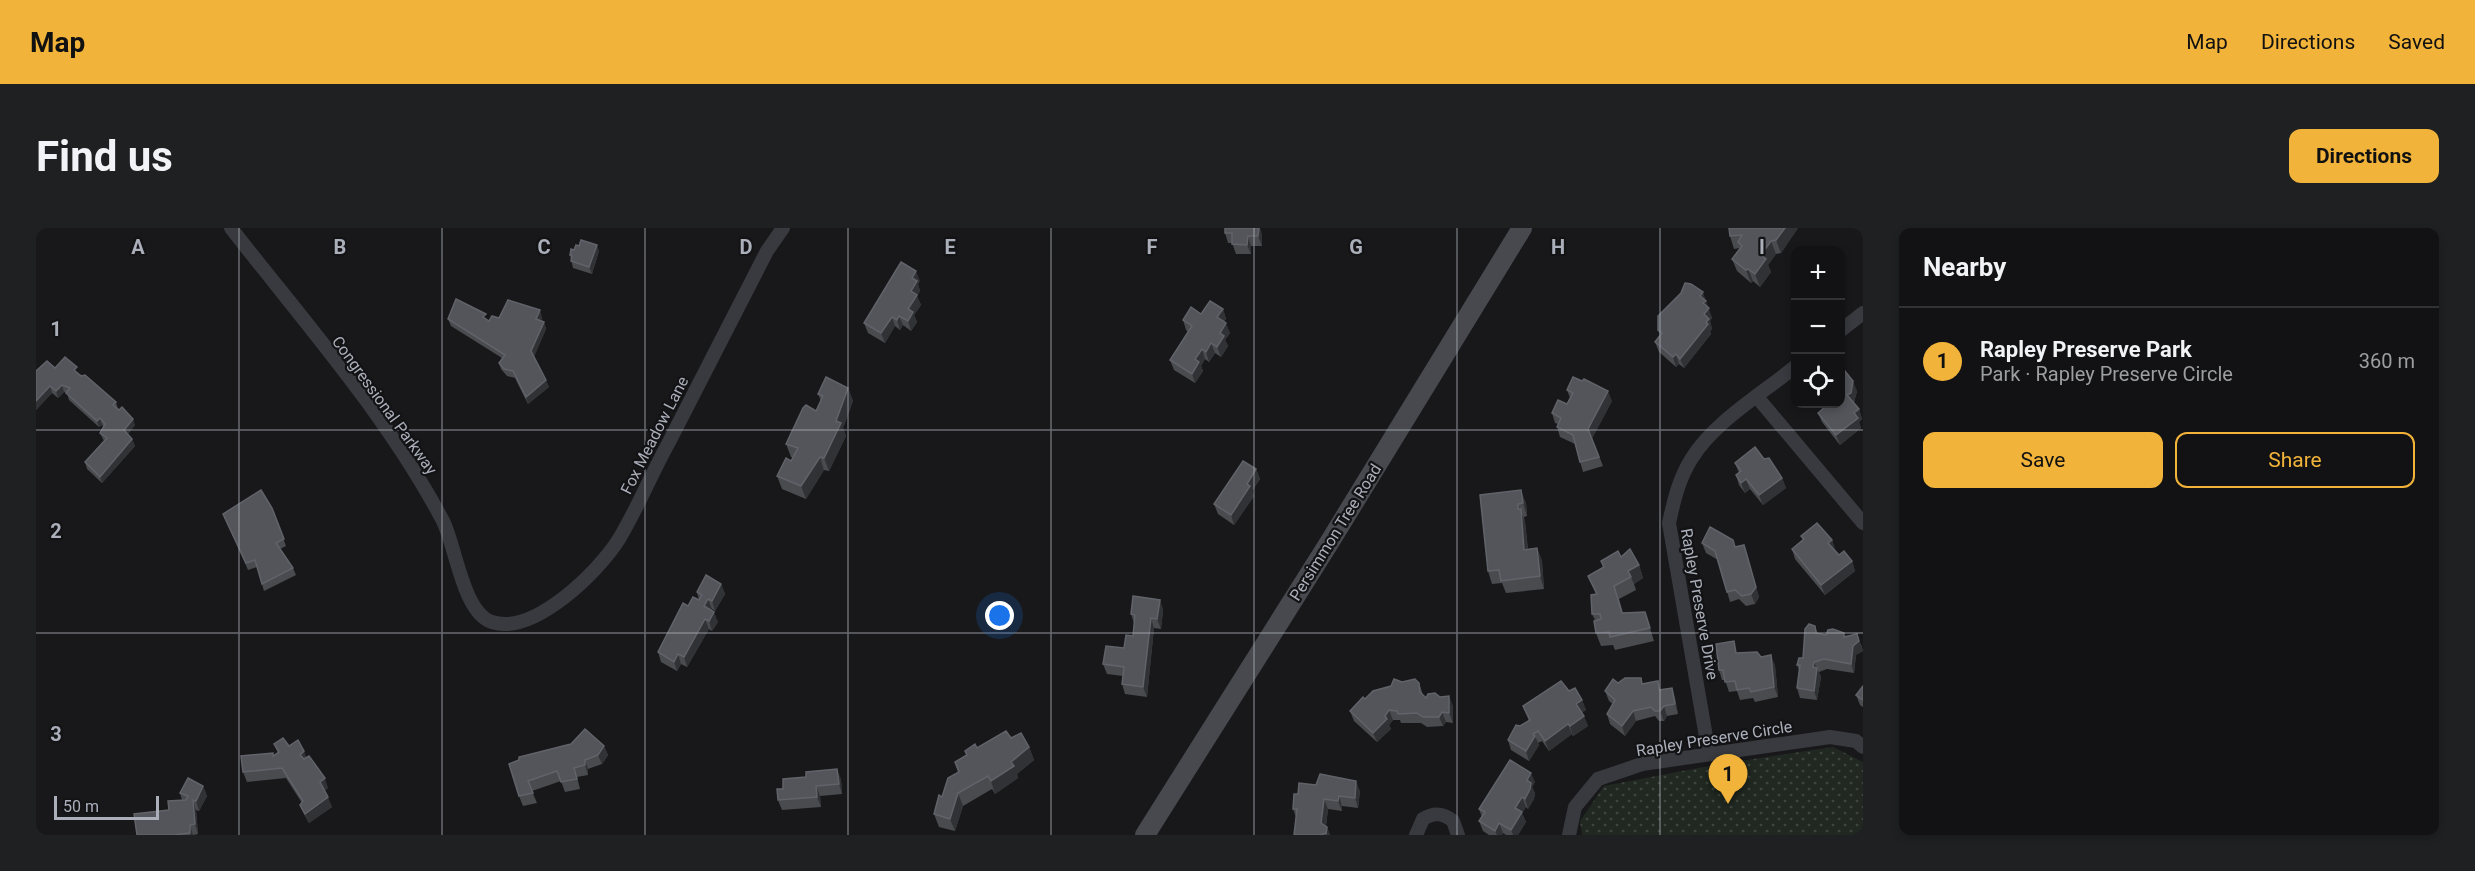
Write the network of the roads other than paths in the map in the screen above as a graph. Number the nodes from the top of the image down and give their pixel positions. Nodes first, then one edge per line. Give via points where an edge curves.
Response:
1 (231, 228) edge
2 (783, 228) edge
3 (1522, 228) edge
4 (1863, 313) edge
5 (1845, 327) edge
6 (1791, 370) edge
7 (1757, 397) junction
8 (1863, 523) edge
9 (518, 622) joint
10 (1863, 747) edge
11 (1709, 754) junction
12 (1145, 835) edge
13 (1416, 835) edge
14 (1458, 835) edge
15 (1569, 835) edge

1 - 9 street, Congressional Parkway via 420,477 451,536 471,606 492,622
2 - 9 street, Fox Meadow Lane via 767,251 618,540 570,594
3 - 12 main road, Persimmon Tree Road
4 - 5 street
6 - 7 street, Rapley Preserve Drive
7 - 8 street
7 - 11 street, Rapley Preserve Drive via 1714,431 1692,457 1676,491 1669,523
10 - 11 street, Rapley Preserve Circle via 1856,741 1830,737
11 - 15 street, Rapley Preserve Circle via 1642,764 1598,778 1575,807
13 - 14 street via 1423,819 1441,814 1453,821

